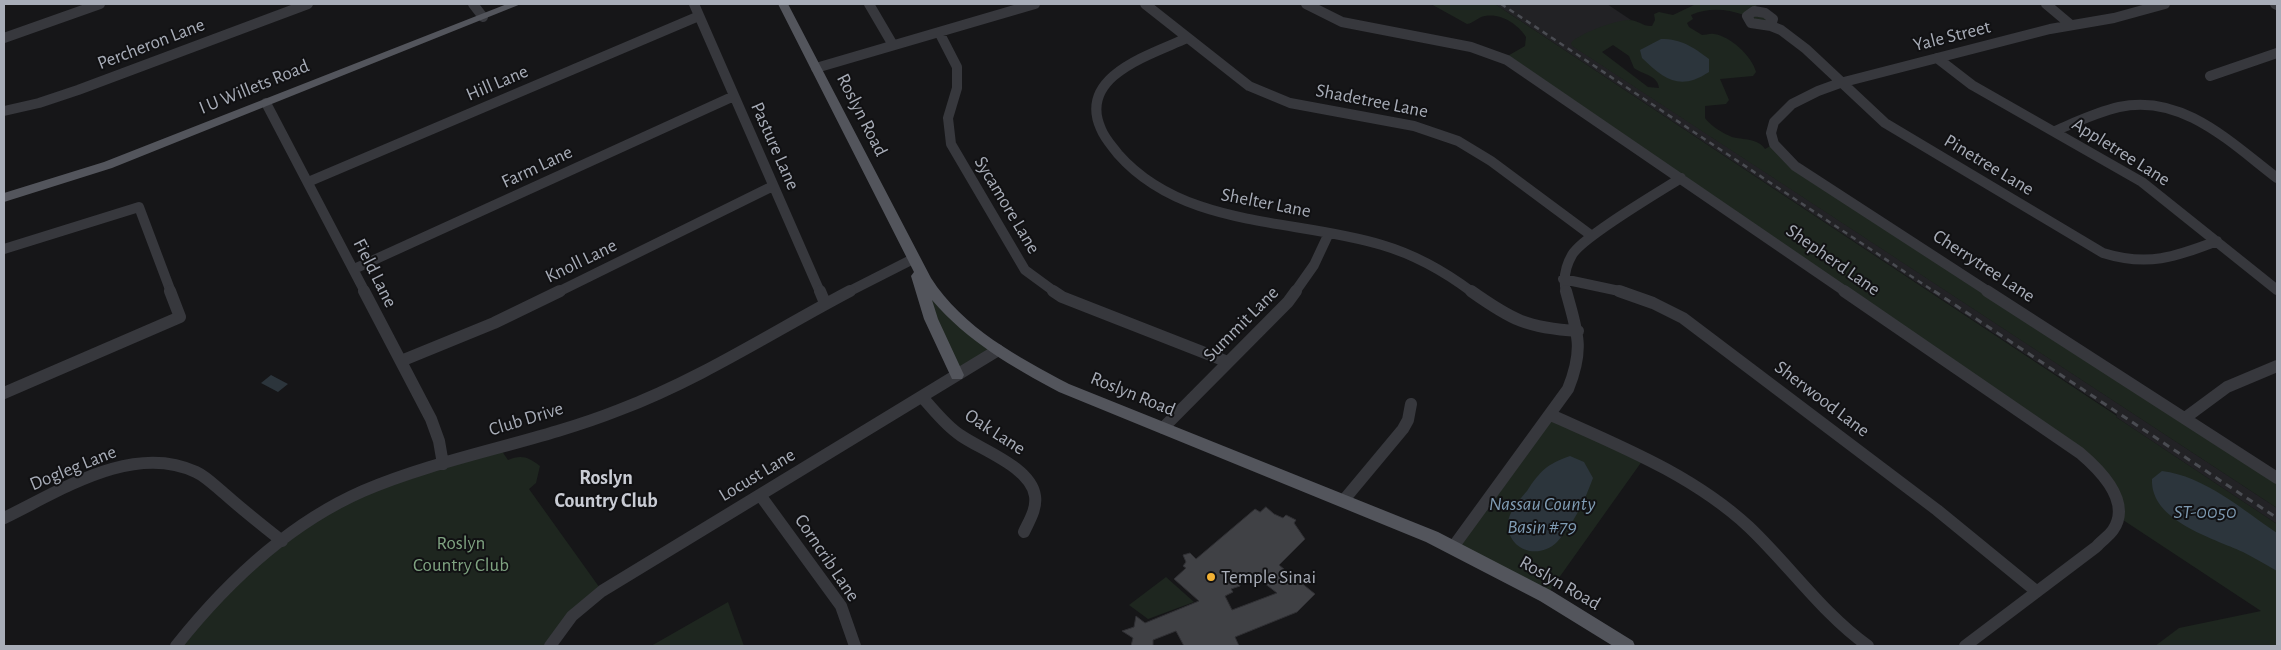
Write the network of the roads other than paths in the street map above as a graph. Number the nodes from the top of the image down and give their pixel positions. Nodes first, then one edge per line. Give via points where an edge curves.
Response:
1 (100, 4) edge
2 (308, 4) edge
3 (473, 4) edge
4 (516, 4) edge
5 (694, 4) edge
6 (783, 4) edge
7 (869, 4) edge
8 (1035, 4) edge
9 (1145, 4) edge
10 (1306, 4) edge
11 (2046, 4) edge
12 (2165, 4) edge
13 (1014, 6) edge
14 (699, 16) junction
15 (483, 17) junction
16 (2071, 25) junction
17 (1771, 26) dead end
18 (939, 32) junction
19 (4, 38) edge
20 (1187, 38) junction
21 (893, 45) junction
22 (2277, 53) edge
23 (1937, 58) junction
24 (816, 68) junction
25 (2210, 76) dead end
26 (1840, 83) junction
27 (734, 96) junction
28 (266, 103) junction
29 (4, 112) edge
30 (2055, 132) junction
31 (1772, 138) joint
32 (1680, 178) junction
33 (2277, 178) edge
34 (308, 182) junction
35 (773, 186) junction
36 (4, 198) edge
37 (1329, 233) junction
38 (1592, 236) junction
39 (2217, 241) junction
40 (4, 249) edge
41 (913, 259) junction
42 (354, 269) junction
43 (1563, 279) junction
44 (2277, 290) edge
45 (825, 303) junction
46 (1578, 331) junction
47 (998, 350) junction
48 (401, 361) junction
49 (1228, 362) junction
50 (2277, 366) edge
51 (957, 375) junction
52 (4, 393) edge
53 (922, 397) junction
54 (1411, 404) dead end
55 (1551, 414) junction
56 (2185, 418) junction
57 (1163, 428) junction
58 (443, 464) junction
59 (2277, 478) edge
60 (760, 495) junction
61 (1343, 501) junction
62 (4, 518) edge
63 (1024, 532) dead end
64 (282, 541) junction
65 (1453, 547) junction
66 (2036, 591) junction
67 (176, 646) edge
68 (550, 646) edge
69 (855, 646) edge
70 (1627, 646) edge
71 (1868, 646) edge
72 (1965, 646) edge

1 - 19 street
2 - 29 street, Percheron Lane via 70,93
3 - 15 street
4 - 15 main road, I U Willets Road
5 - 14 street, Pasture Lane
6 - 24 main road, Roslyn Road
7 - 21 street
8 - 13 street
9 - 20 street, Shadetree Lane
10 - 32 street, Shepherd Lane via 1342,22 1471,47 1507,60
11 - 16 street
12 - 16 street, Yale Street via 2114,18
13 - 18 street
14 - 27 street, Pasture Lane
14 - 34 street, Hill Lane
15 - 28 main road, I U Willets Road
16 - 23 street, Yale Street
17 - 26 street, Pinetree Lane via 1797,42
18 - 21 street
18 - 49 street, Sycamore Lane via 957,67 957,88 948,118 951,144 1025,270 1062,297
20 - 37 street, Shelter Lane via 1122,69 1100,88 1093,103 1093,116 1112,148 1126,166 1148,183 1186,203
20 - 38 street, Shadetree Lane via 1234,76 1276,98 1312,108 1414,126 1458,141 1491,161
21 - 24 street
22 - 25 street
23 - 26 street, Yale Street
23 - 30 street, Appletree Lane via 1972,85
24 - 41 main road, Roslyn Road
26 - 31 street, Yale Street via 1808,96 1778,115 1772,124
26 - 39 street, Pinetree Lane via 1885,123 2103,253 2131,261 2151,262
27 - 35 street, Pasture Lane
27 - 42 street, Farm Lane
28 - 34 street, Field Lane
28 - 36 main road, I U Willets Road via 108,165
30 - 33 street via 2122,106 2153,104 2194,118
30 - 39 street, Appletree Lane via 2142,182
31 - 56 street, Cherrytree Lane via 1781,154 1795,166
32 - 38 street
32 - 66 street, Shepherd Lane via 2080,452 2106,478 2116,497 2118,517 2114,529 2096,547
34 - 42 street, Field Lane
35 - 45 street, Pasture Lane
35 - 48 street, Knoll Lane via 494,323
37 - 46 street, Shelter Lane via 1410,255 1436,267 1520,321 1536,327
37 - 49 street, Summit Lane via 1304,283
38 - 43 street via 1572,254
39 - 44 street, Appletree Lane
40 - 52 street via 139,207 180,316
41 - 45 street, Club Drive
41 - 47 main road, Roslyn Road via 947,308
41 - 51 main road via 931,319
42 - 48 street, Field Lane
43 - 46 street
43 - 66 street, Sherwood Lane via 1633,293 1683,318 1937,510
45 - 58 street, Club Drive via 654,396 587,421
46 - 55 street via 1577,367 1568,389
47 - 51 street, Locust Lane
47 - 57 main road, Roslyn Road via 1064,388
48 - 58 street, Field Lane via 431,419
49 - 57 street, Summit Lane
50 - 56 street via 2227,387
51 - 53 street, Locust Lane
53 - 60 street, Locust Lane
53 - 63 street, Oak Lane via 958,434 1013,464 1026,475 1036,501 1031,521
54 - 61 street via 1403,429
55 - 65 street
55 - 71 street via 1645,457 1704,491 1750,527 1847,631
56 - 59 street, Cherrytree Lane
57 - 61 main road, Roslyn Road
58 - 64 street, Club Drive via 364,491 314,518
60 - 68 street, Locust Lane via 595,596 576,610
60 - 69 street, Corncrib Lane via 840,606
61 - 65 main road, Roslyn Road
62 - 64 street, Dogleg Lane via 98,474 152,461 196,471
64 - 67 street, Club Drive via 224,590
65 - 70 main road, Roslyn Road via 1546,596
66 - 72 street, Shepherd Lane

